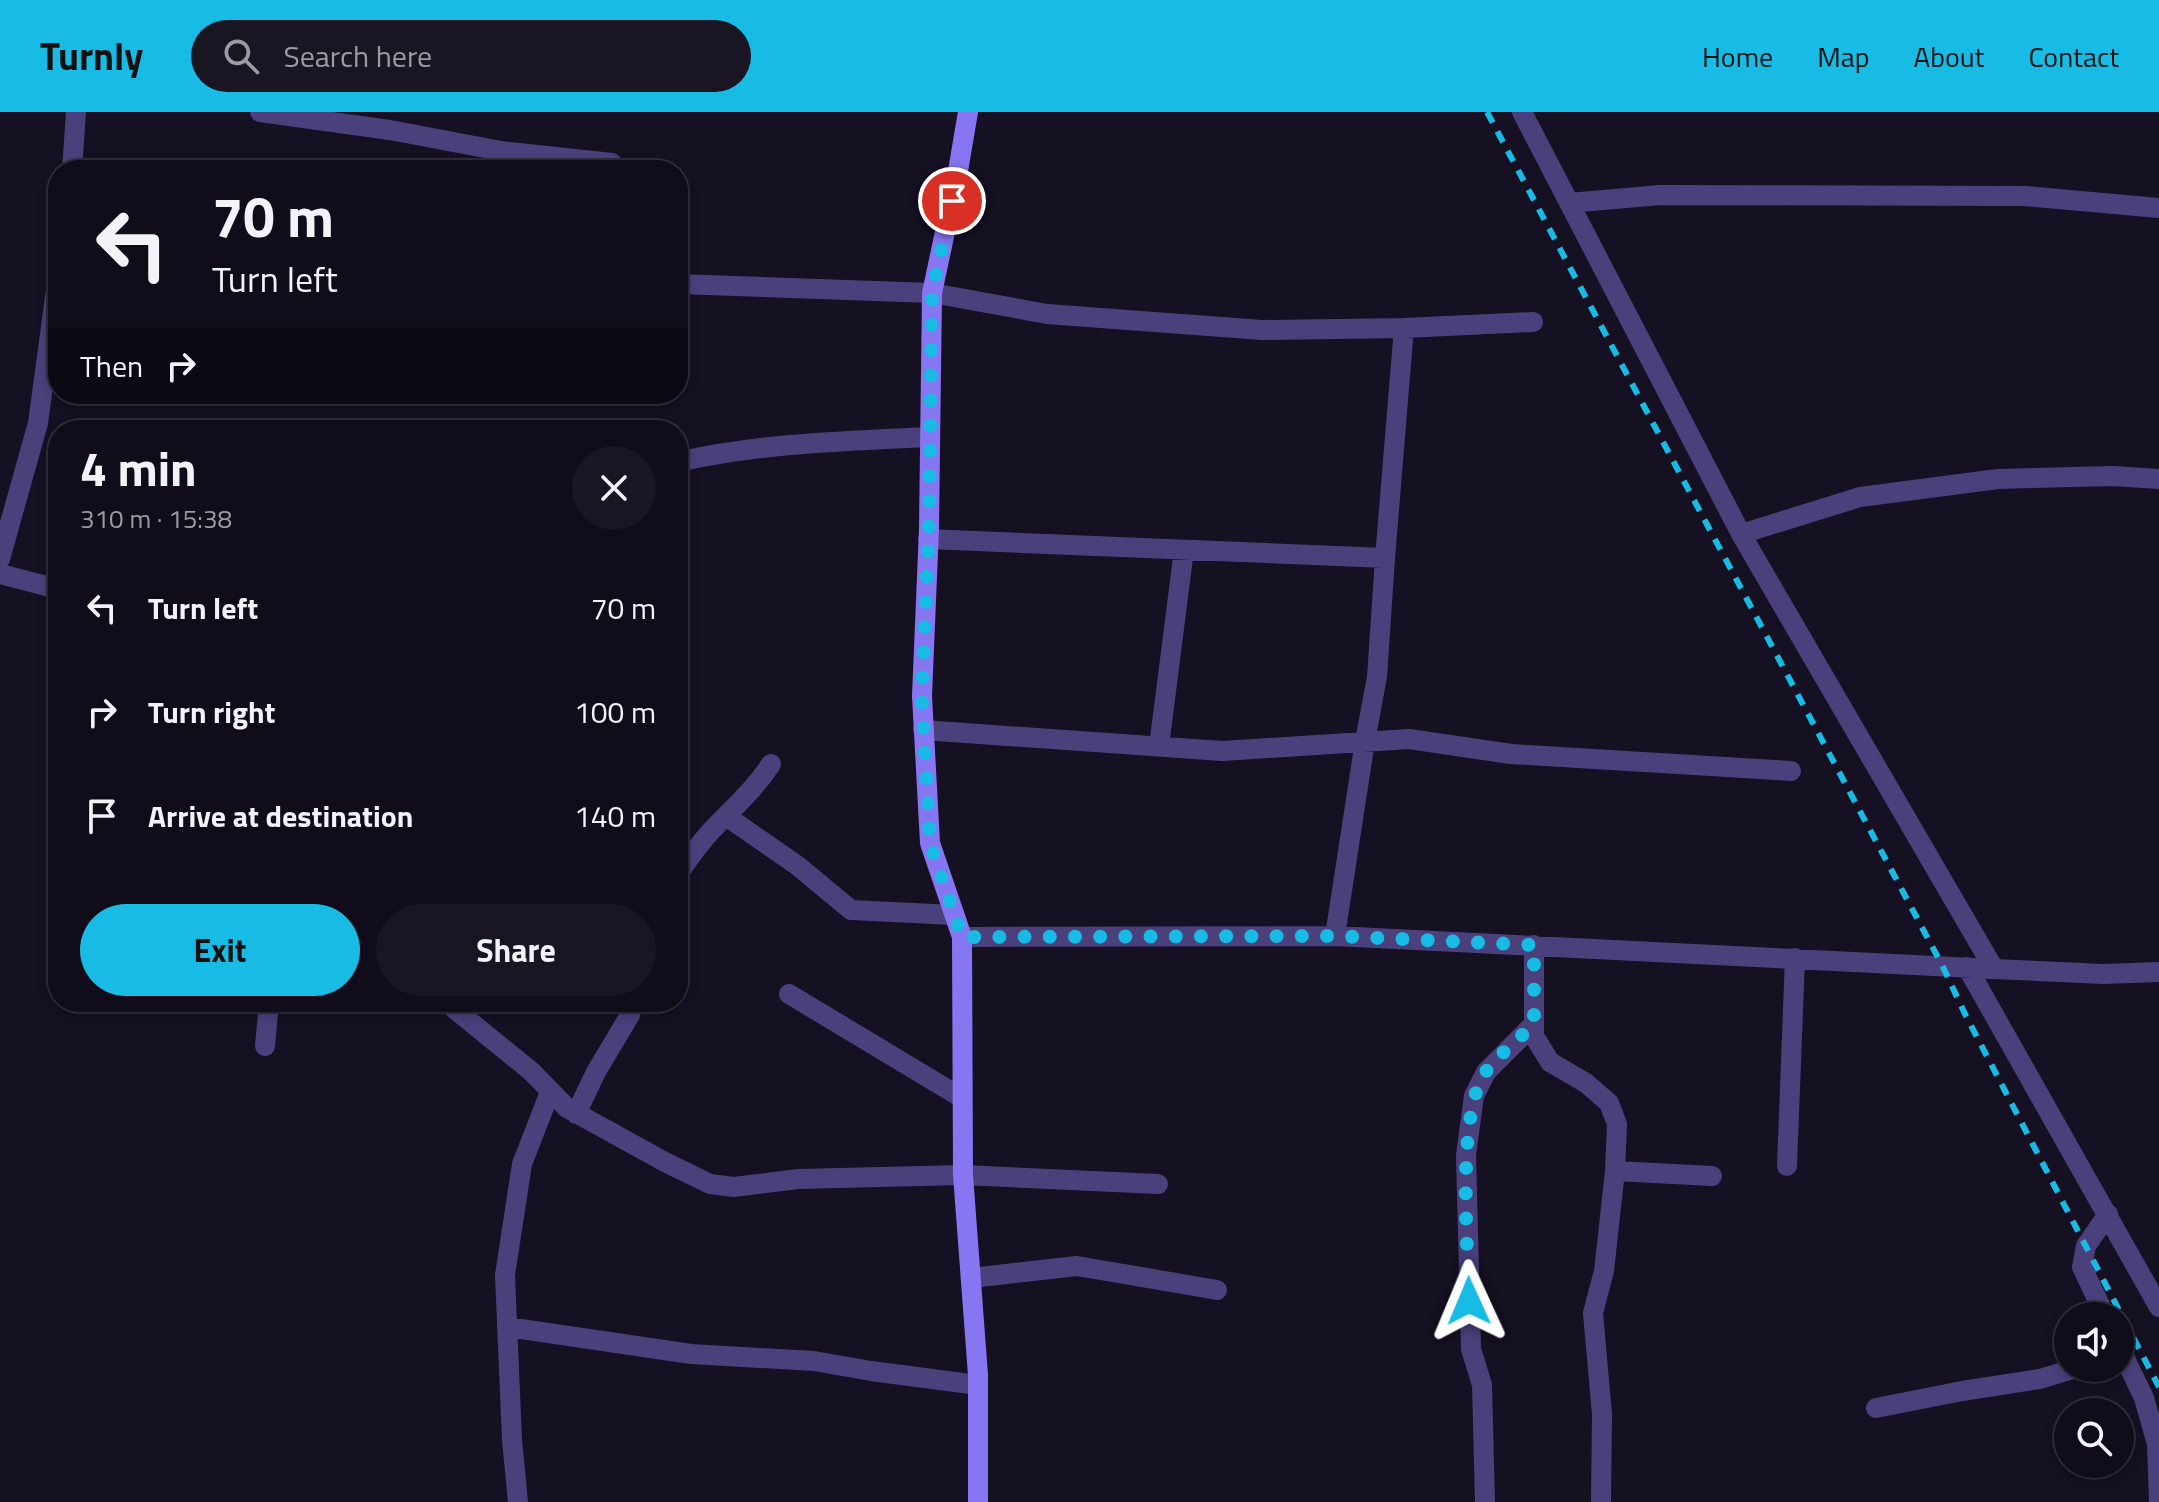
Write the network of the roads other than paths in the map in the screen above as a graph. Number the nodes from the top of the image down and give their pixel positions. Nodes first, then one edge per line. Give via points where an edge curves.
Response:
1 (76, 112) edge
2 (260, 112) edge
3 (968, 112) edge
4 (1522, 112) edge
5 (390, 121) edge
6 (73, 160) edge
7 (584, 160) edge
8 (1569, 203) junction
9 (2159, 208) edge
10 (688, 284) edge
11 (932, 293) junction
12 (1533, 322) dead end
13 (1404, 328) junction
14 (48, 349) edge
15 (930, 437) junction
16 (688, 460) edge
17 (2159, 479) edge
18 (1741, 534) junction
19 (928, 539) junction
20 (1184, 550) junction
21 (1385, 558) junction
22 (0, 559) edge
23 (0, 574) edge
24 (48, 586) edge
25 (923, 730) junction
26 (1365, 741) junction
27 (1159, 746) junction
28 (771, 764) dead end
29 (1791, 771) dead end
30 (726, 816) junction
31 (688, 861) edge
32 (954, 915) junction
33 (1335, 936) junction
34 (962, 937) junction
35 (1534, 945) junction
36 (1795, 958) junction
37 (1967, 967) junction
38 (1994, 969) junction
39 (2159, 972) edge
40 (789, 994) dead end
41 (268, 1012) edge
42 (458, 1012) edge
43 (631, 1012) edge
44 (1534, 1024) junction
45 (265, 1046) dead end
46 (550, 1092) junction
47 (962, 1098) junction
48 (576, 1114) junction
49 (1787, 1166) dead end
50 (1615, 1171) junction
51 (963, 1175) junction
52 (1712, 1176) dead end
53 (1158, 1184) dead end
54 (2108, 1214) junction
55 (971, 1278) junction
56 (1217, 1290) dead end
57 (2098, 1302) edge
58 (2159, 1307) edge
59 (507, 1327) junction
60 (2054, 1375) edge
61 (2134, 1378) edge
62 (978, 1385) junction
63 (1876, 1408) dead end
64 (518, 1502) edge
65 (978, 1502) edge
66 (1485, 1502) edge
67 (1601, 1502) edge
68 (2159, 1502) edge

1 - 6 street
2 - 5 street
3 - 11 street
4 - 8 street
5 - 7 street via 501,151
8 - 9 street via 1660,195 2025,196
8 - 18 street
10 - 11 street
11 - 13 street via 1047,314 1184,325
11 - 15 street
12 - 13 street
13 - 21 street
14 - 22 street via 38,423
15 - 16 street via 794,443
15 - 19 street
17 - 18 street via 1998,479 1860,497
18 - 38 street
19 - 20 street
19 - 25 street
20 - 21 street
20 - 27 street
21 - 26 street via 1377,677
23 - 24 street
25 - 27 street
25 - 32 street via 930,843
26 - 27 street via 1222,751
26 - 29 street via 1409,739 1511,754
26 - 33 street
28 - 30 street
30 - 31 street
30 - 32 street via 851,910
32 - 34 street
33 - 34 street
33 - 35 street
34 - 47 street
35 - 36 street
35 - 44 street
36 - 37 street
36 - 49 street
37 - 38 street
37 - 54 street
38 - 39 street
40 - 47 street
41 - 45 street
42 - 46 street
43 - 48 street
44 - 50 street via 1534,1036 1550,1062 1609,1103 1617,1124
44 - 66 street via 1486,1072 1474,1096 1466,1155 1471,1349 1482,1385
46 - 48 street
46 - 59 street via 522,1164 505,1275
47 - 51 street
48 - 51 street via 710,1184
50 - 52 street
50 - 67 street via 1604,1271 1593,1313 1602,1414
51 - 53 street
51 - 55 street
54 - 57 street via 2086,1246 2082,1267
54 - 58 street
55 - 56 street via 1077,1266
55 - 62 street
59 - 62 street via 691,1354 814,1361
59 - 64 street
60 - 63 street
61 - 68 street via 2157,1444
62 - 65 street

